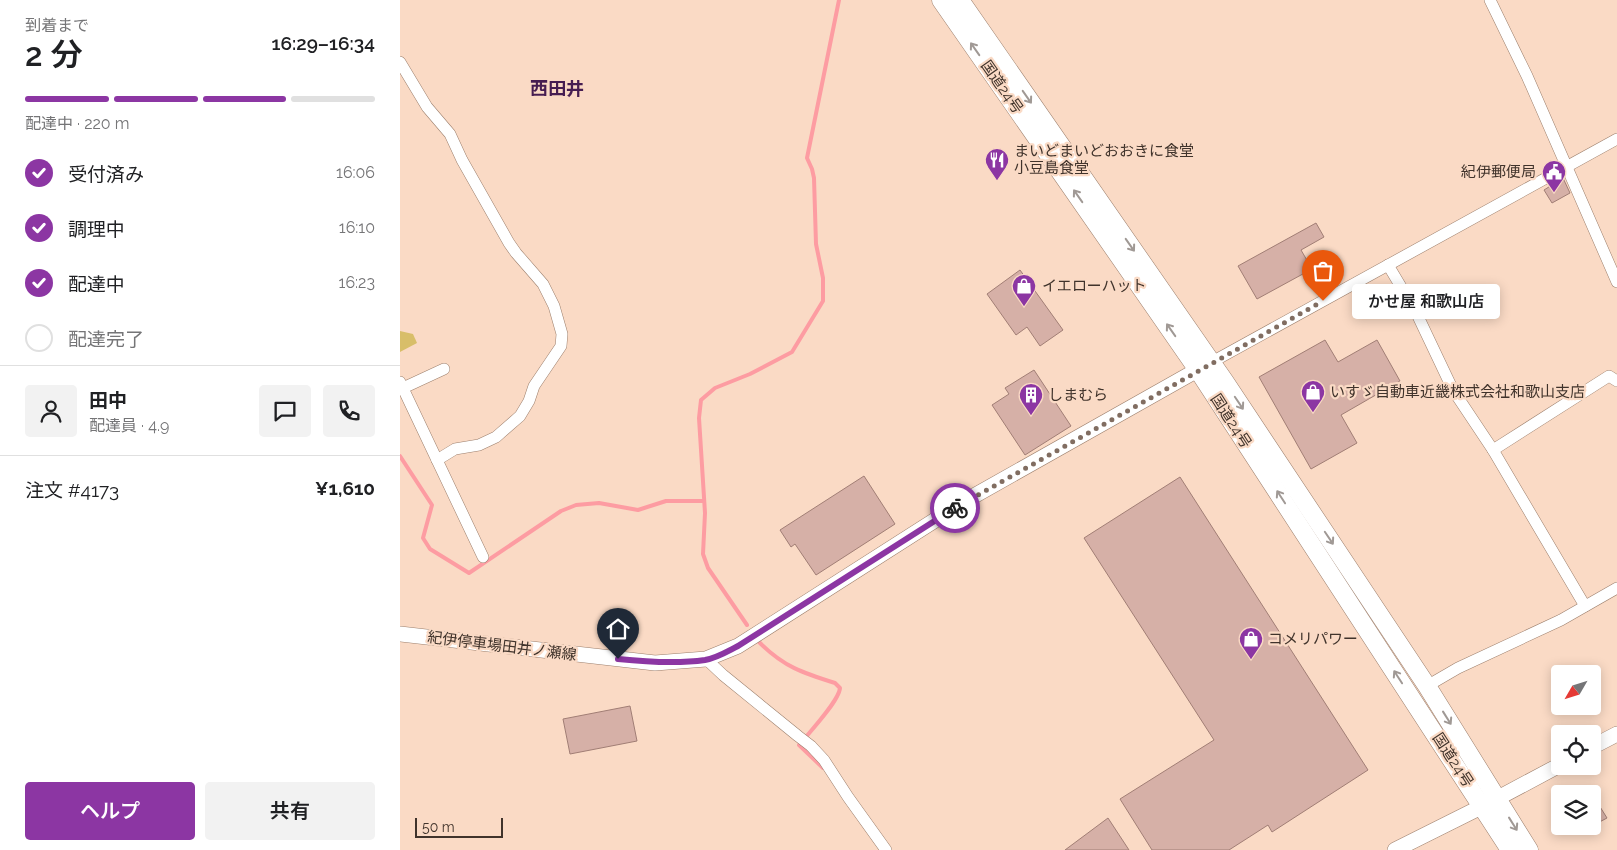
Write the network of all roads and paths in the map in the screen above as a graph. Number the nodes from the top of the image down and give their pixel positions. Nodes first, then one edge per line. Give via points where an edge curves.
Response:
1 (941, 0) edge
2 (960, 0) edge
3 (1490, 0) edge
4 (400, 62) edge
5 (1617, 139) edge
6 (1566, 167) junction
7 (1388, 265) junction
8 (1614, 267) edge
9 (1617, 282) edge
10 (1205, 366) junction
11 (444, 369) dead end
12 (1617, 381) edge
13 (401, 385) edge
14 (1493, 450) junction
15 (436, 460) junction
16 (483, 557) dead end
17 (1617, 588) edge
18 (1585, 606) junction
19 (400, 634) edge
20 (706, 660) junction
21 (1427, 686) junction
22 (1617, 734) edge
23 (1601, 742) edge
24 (1551, 770) edge
25 (1489, 802) junction
26 (886, 850) edge
27 (1395, 850) edge
28 (1510, 850) edge
29 (1529, 850) edge

10 -> 1 highway, 国道24号
2 -> 10 highway, 国道24号
3 - 6 street
4 - 15 street via 427,107 450,134 516,253 543,284 562,334 561,346 534,386 520,416 496,437 479,445 455,449
5 - 6 street
6 - 7 street
6 - 8 street
7 - 10 street
7 - 14 street via 1416,312 1453,390
8 - 9 street
10 - 20 main road, 紀伊停車場田井ノ瀬線 via 965,501 738,646
10 -> 21 highway, 国道24号
25 -> 10 highway, 国道24号
11 - 13 street
12 - 14 street via 1609,376
13 - 15 street
14 - 18 street
15 - 16 street
17 - 18 street
18 - 21 street
19 - 20 main road, 紀伊停車場田井ノ瀬線 via 654,663
20 - 26 street via 811,746
21 -> 25 highway, 国道24号
22 - 23 main road
24 - 25 main road
25 - 27 main road
25 - 28 highway, 国道24号
25 -> 29 highway, 国道24号

